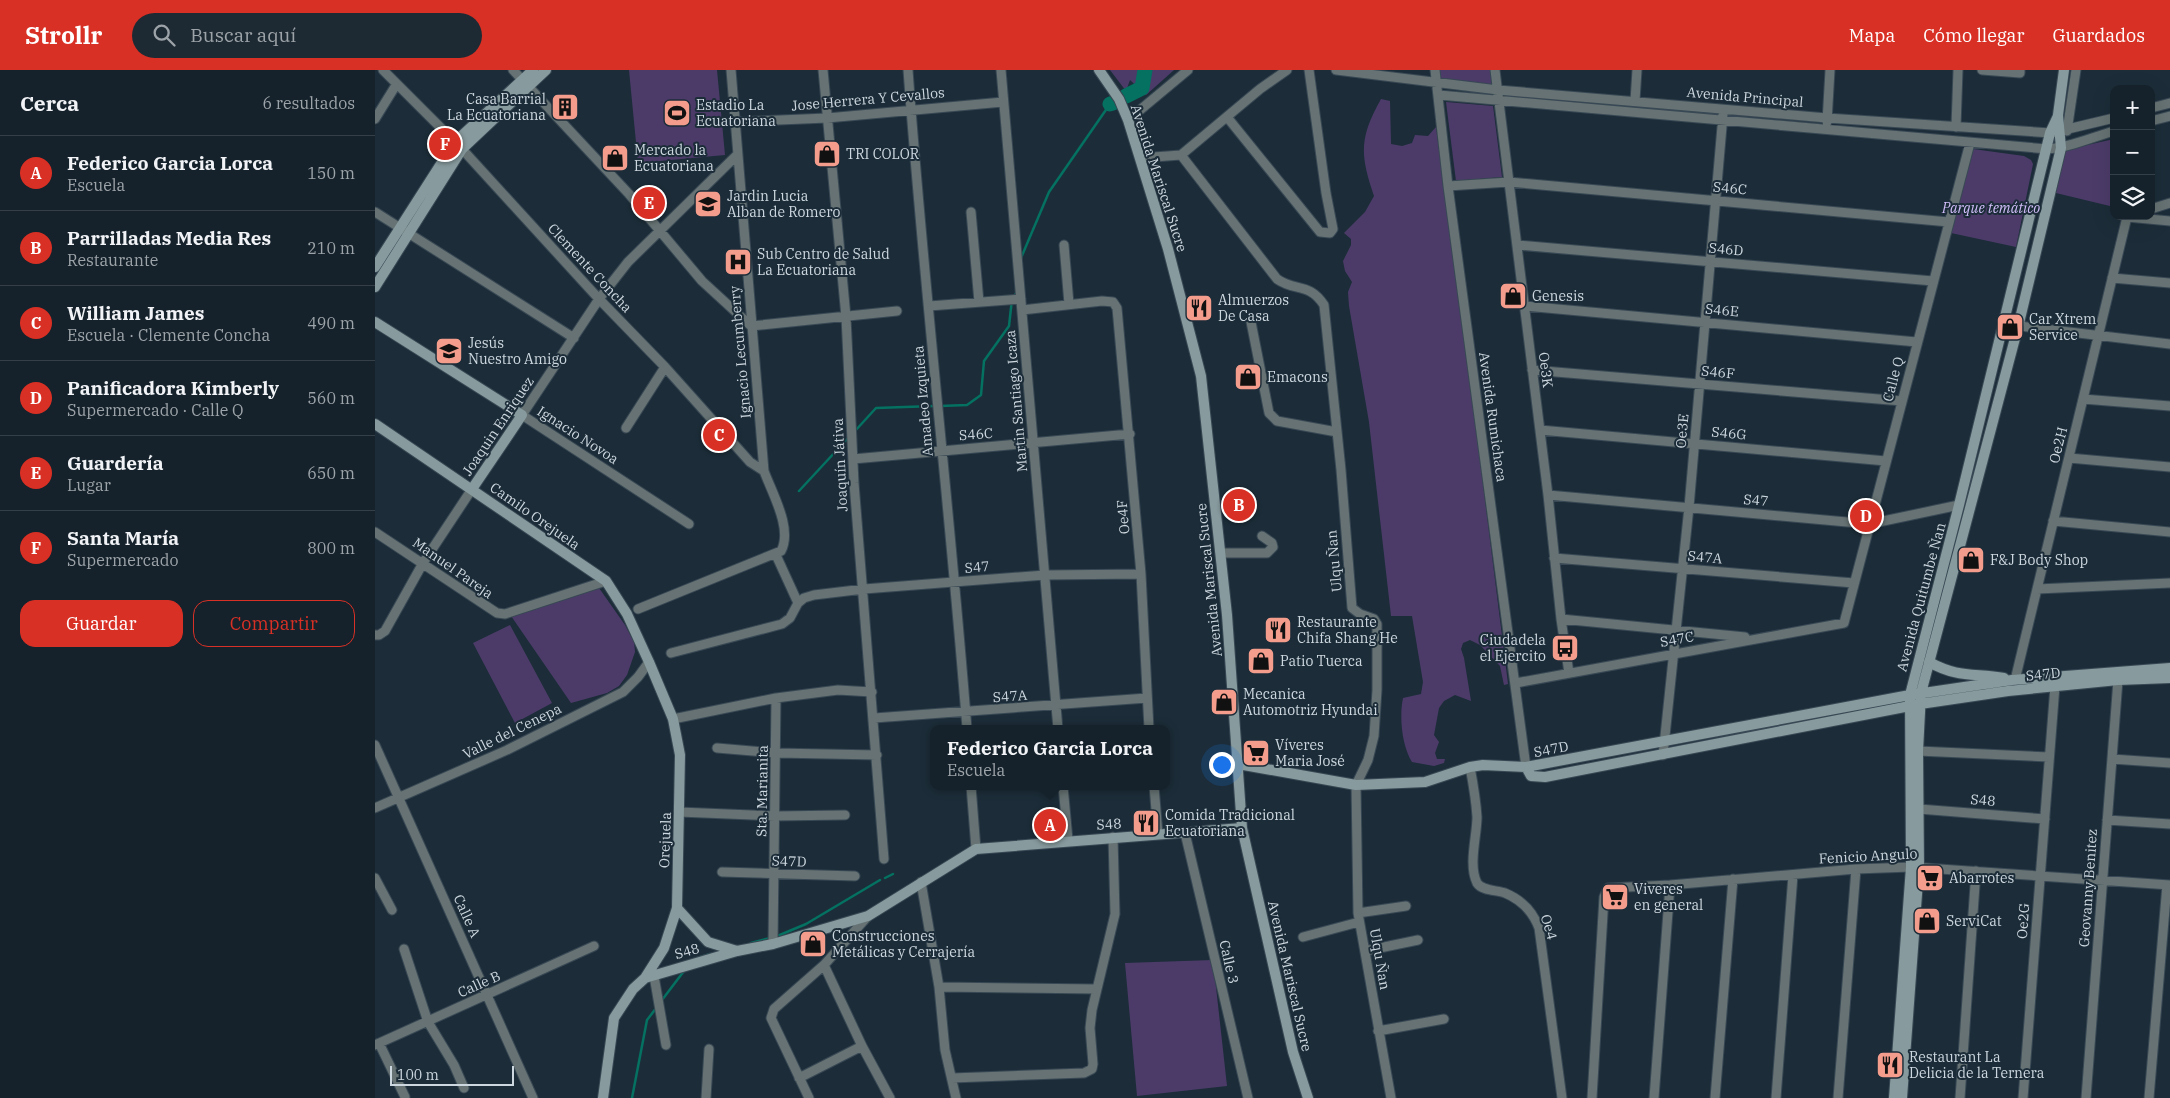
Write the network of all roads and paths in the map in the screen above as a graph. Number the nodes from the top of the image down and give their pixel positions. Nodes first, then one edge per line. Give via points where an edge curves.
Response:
1 (383, 70) edge
2 (513, 70) edge
3 (533, 70) edge
4 (547, 70) edge
5 (731, 70) edge
6 (823, 70) edge
7 (908, 70) edge
8 (1001, 70) edge
9 (1099, 70) edge
10 (1188, 70) edge
11 (1287, 70) edge
12 (1309, 70) edge
13 (1336, 70) edge
14 (1435, 70) edge
15 (1495, 70) edge
16 (1637, 70) edge
17 (1831, 70) edge
18 (1958, 70) edge
19 (1982, 70) edge
20 (2064, 70) edge
21 (2076, 70) edge
22 (2020, 72) edge
23 (525, 84) junction
24 (1437, 84) junction
25 (396, 85) junction
26 (1498, 90) junction
27 (1439, 94) junction
28 (1499, 100) junction
29 (1635, 101) junction
30 (1003, 102) junction
31 (2170, 103) edge
32 (2155, 107) edge
33 (1724, 108) junction
34 (911, 110) junction
35 (2170, 116) edge
36 (1227, 117) junction
37 (827, 118) junction
38 (1827, 118) junction
39 (375, 119) edge
40 (2110, 119) edge
41 (1128, 120) junction
42 (1723, 120) junction
43 (2155, 120) edge
44 (735, 122) junction
45 (1956, 127) junction
46 (1826, 130) junction
47 (2110, 132) edge
48 (2057, 133) junction
49 (1970, 143) junction
50 (458, 146) junction
51 (2061, 148) junction
52 (2047, 150) junction
53 (737, 154) junction
54 (1181, 155) junction
55 (1140, 158) junction
56 (1509, 182) junction
57 (1448, 186) junction
58 (1716, 201) junction
59 (2170, 203) edge
60 (2155, 208) edge
61 (375, 212) edge
62 (971, 212) dead end
63 (2128, 220) edge
64 (2154, 220) edge
65 (1949, 222) junction
66 (2170, 222) edge
67 (660, 230) junction
68 (403, 231) junction
69 (1064, 245) dead end
70 (1517, 245) junction
71 (1711, 262) junction
72 (375, 267) edge
73 (2112, 278) junction
74 (1933, 281) junction
75 (2170, 283) edge
76 (375, 287) edge
77 (599, 299) junction
78 (1017, 299) junction
79 (979, 302) junction
80 (1069, 304) junction
81 (929, 306) junction
82 (1525, 306) junction
83 (1022, 310) junction
84 (897, 311) dead end
85 (845, 317) junction
86 (375, 322) edge
87 (1251, 322) dead end
88 (1705, 322) junction
89 (2003, 324) junction
90 (751, 326) junction
91 (2018, 327) junction
92 (2098, 337) junction
93 (574, 338) junction
94 (1917, 342) junction
95 (2170, 344) edge
96 (665, 368) junction
97 (1533, 370) junction
98 (1700, 384) junction
99 (2083, 400) junction
100 (1902, 401) junction
101 (2170, 406) edge
102 (522, 415) junction
103 (375, 424) edge
104 (626, 428) dead end
105 (1540, 430) junction
106 (1337, 432) junction
107 (1130, 434) junction
108 (1034, 444) junction
109 (1695, 444) junction
110 (941, 450) junction
111 (2069, 458) junction
112 (853, 459) junction
113 (1886, 461) junction
114 (2170, 467) edge
115 (764, 471) junction
116 (472, 489) junction
117 (1548, 495) junction
118 (1959, 505) junction
119 (1689, 507) junction
120 (2053, 521) junction
121 (689, 524) dead end
122 (1869, 524) junction
123 (375, 532) edge
124 (2170, 532) edge
125 (1262, 536) dead end
126 (1221, 553) junction
127 (776, 554) junction
128 (1554, 558) junction
129 (423, 563) junction
130 (1683, 568) junction
131 (1141, 574) junction
132 (1045, 576) junction
133 (605, 581) junction
134 (956, 583) junction
135 (1853, 583) junction
136 (2170, 583) edge
137 (864, 589) junction
138 (2037, 589) junction
139 (798, 603) junction
140 (639, 609) dead end
141 (1561, 619) junction
142 (1844, 623) joint
143 (1677, 630) junction
144 (375, 635) edge
145 (1756, 638) junction
146 (671, 653) dead end
147 (1674, 653) junction
148 (649, 662) junction
149 (1929, 662) junction
150 (1569, 673) junction
151 (2168, 673) edge
152 (2014, 680) junction
153 (2118, 680) junction
154 (1516, 682) junction
155 (2055, 686) junction
156 (872, 692) junction
157 (1915, 694) junction
158 (777, 698) junction
159 (1147, 698) junction
160 (1056, 706) junction
161 (1915, 706) junction
162 (966, 712) junction
163 (874, 718) junction
164 (673, 720) junction
165 (967, 725) edge
166 (1058, 725) edge
167 (1149, 725) edge
168 (1664, 741) junction
169 (375, 745) edge
170 (717, 748) dead end
171 (1919, 751) junction
172 (777, 753) junction
173 (877, 755) junction
174 (1663, 755) junction
175 (2049, 757) junction
176 (2112, 759) junction
177 (2170, 763) edge
178 (1238, 764) junction
179 (1470, 767) junction
180 (1526, 767) junction
181 (1356, 785) junction
182 (971, 790) edge
183 (1063, 790) edge
184 (1154, 790) edge
185 (399, 797) junction
186 (375, 808) edge
187 (1919, 809) junction
188 (679, 812) junction
189 (845, 815) dead end
190 (775, 816) junction
191 (2045, 819) junction
192 (2107, 820) junction
193 (2170, 824) edge
194 (1242, 828) junction
195 (1185, 833) junction
196 (1159, 834) junction
197 (1113, 837) junction
198 (1068, 840) junction
199 (976, 849) junction
200 (884, 859) dead end
201 (1915, 867) junction
202 (1856, 869) junction
203 (1976, 871) junction
204 (722, 872) dead end
205 (773, 874) junction
206 (1793, 875) junction
207 (855, 876) dead end
208 (2040, 876) junction
209 (375, 878) edge
210 (1733, 879) junction
211 (2103, 880) junction
212 (921, 882) junction
213 (1669, 885) junction
214 (2168, 885) edge
215 (1406, 906) dead end
216 (677, 908) junction
217 (392, 910) dead end
218 (868, 916) junction
219 (1359, 918) junction
220 (1303, 937) dead end
221 (1418, 940) dead end
222 (773, 944) junction
223 (594, 946) dead end
224 (404, 949) dead end
225 (737, 951) junction
226 (1365, 951) junction
227 (824, 965) junction
228 (649, 977) junction
229 (939, 987) junction
230 (1097, 989) junction
231 (487, 996) junction
232 (1444, 1019) dead end
233 (428, 1022) junction
234 (1378, 1031) junction
235 (377, 1044) edge
236 (666, 1045) dead end
237 (863, 1046) junction
238 (709, 1049) dead end
239 (799, 1078) junction
240 (951, 1078) junction
241 (464, 1088) dead end
242 (405, 1097) edge
243 (533, 1098) edge
244 (603, 1098) edge
245 (706, 1098) edge
246 (809, 1098) edge
247 (890, 1098) edge
248 (956, 1098) edge
249 (1247, 1098) edge
250 (1308, 1098) edge
251 (1391, 1098) edge
252 (1562, 1098) edge
253 (1592, 1098) edge
254 (1654, 1098) edge
255 (1715, 1098) edge
256 (1776, 1098) edge
257 (1838, 1098) edge
258 (1894, 1098) edge
259 (1902, 1098) edge
260 (1960, 1098) edge
261 (2023, 1098) edge
262 (2087, 1098) edge
263 (2149, 1098) edge

1 - 25 street, Clemente Concha
2 - 23 street
3 - 23 street
4 - 23 street
5 - 44 street, Ignacio Lecumberry
6 - 37 street, Joaquín Játiva
7 - 34 street, Amadeo Izquieta
8 - 30 street, Martin Santiago Icaza
9 - 41 street, Avenida Mariscal Sucre via 1119,99
10 - 41 street
11 - 36 street
12 - 36 street via 1333,229 1330,233 1320,232
13 - 24 street, Avenida Principal
14 - 24 street, Avenida Rumichaca
15 - 26 street, Oe3K
16 - 29 street
17 - 38 street
18 - 45 street
19 - 22 street
20 - 48 street, Avenida Quitumbe Ñan
21 - 48 street
23 - 50 street
23 - 67 street
24 - 26 street, Avenida Principal
24 - 27 street, Avenida Rumichaca
25 - 39 street
25 - 50 street, Clemente Concha
26 - 28 street, Oe3K
26 - 29 street, Avenida Principal
27 - 28 street, Avenida Principal
27 - 57 street, Avenida Rumichaca
28 - 42 street, Avenida Principal
28 - 56 street, Oe3K
29 - 33 street, Avenida Principal
30 - 34 street, Jose Herrera Y Cevallos
30 - 78 street, Martin Santiago Icaza
31 - 32 street
33 - 38 street, Avenida Principal
33 - 42 street, Oe3E
34 - 37 street, Jose Herrera Y Cevallos
34 - 81 street, Amadeo Izquieta
35 - 43 street
36 - 54 street
37 - 44 street, Jose Herrera Y Cevallos
37 - 85 street, Joaquín Játiva
38 - 45 street, Avenida Principal
38 - 46 street
40 - 48 street, Avenida Principal
41 - 55 street, Avenida Mariscal Sucre
42 - 46 street, Avenida Principal
42 - 58 street, Oe3E
44 - 53 street, Ignacio Lecumberry
45 - 48 street, Avenida Principal
46 - 49 street, Avenida Principal
47 - 51 street, Avenida Principal
48 - 51 street, Avenida Quitumbe Ñan
48 - 52 street, Avenida Quitumbe Ñan
49 - 52 street, Avenida Principal
49 - 65 street, Calle Q
50 - 68 street
50 - 77 street, Clemente Concha
51 - 52 street, Avenida Principal
51 - 91 street, Avenida Quitumbe Ñan
52 - 89 street, Avenida Quitumbe Ñan
53 - 67 street, Joaquin Enriquez
53 - 90 street, Ignacio Lecumberry
54 - 55 street
54 - 106 street, Ulqu Ñan via 1277,279 1312,291 1324,305
55 - 126 street, Avenida Mariscal Sucre via 1201,376
56 - 57 street, S46C
56 - 58 street, S46C
56 - 70 street, Oe3K
57 - 154 street, Avenida Rumichaca
58 - 65 street, S46C
58 - 71 street, Oe3E
59 - 60 street
61 - 68 street
62 - 79 street
63 - 73 street, Oe2H
64 - 66 street
65 - 74 street, Calle Q
67 - 77 street, Joaquin Enriquez via 628,262
67 - 90 street via 702,281
68 - 72 street
68 - 76 street
68 - 93 street
69 - 80 street
70 - 71 street, S46D
70 - 82 street, Oe3K
71 - 74 street, S46D
71 - 88 street, Oe3E
73 - 75 street
73 - 92 street, Oe2H
74 - 94 street, Calle Q
77 - 93 street, Joaquin Enriquez
77 - 96 street, Clemente Concha
78 - 79 street
78 - 83 street, Martin Santiago Icaza
79 - 81 street
80 - 83 street
80 - 107 street, Oe4F via 1115,303
81 - 110 street, Amadeo Izquieta
82 - 88 street, S46E
82 - 97 street, Oe3K
83 - 108 street, Martin Santiago Icaza
84 - 85 street
85 - 90 street
85 - 112 street, Joaquín Játiva
86 - 102 street, Ignacio Novoa
87 - 106 street via 1272,418
88 - 94 street, S46E
88 - 98 street, Oe3E
89 - 91 street
89 - 118 street, Avenida Quitumbe Ñan
90 - 115 street, Ignacio Lecumberry
91 - 92 street
91 - 149 street, Avenida Quitumbe Ñan
92 - 95 street
92 - 99 street, Oe2H
93 - 102 street, Joaquin Enriquez
94 - 100 street, Calle Q
96 - 104 street
96 - 115 street, Clemente Concha via 750,462
97 - 98 street, S46F
97 - 105 street, Oe3K
98 - 100 street, S46F
98 - 109 street, Oe3E
99 - 101 street
99 - 111 street, Oe2H
100 - 113 street, Calle Q
102 - 116 street, Joaquin Enriquez
102 - 121 street, Ignacio Novoa
103 - 116 street, Camilo Orejuela
105 - 109 street, S46G
105 - 117 street, Oe3K
106 - 181 street, Ulqu Ñan via 1352,608 1374,620 1377,628 1374,736 1368,760
107 - 108 street, S46C
107 - 131 street, Oe4F
108 - 110 street, S46C
108 - 132 street, Martin Santiago Icaza
109 - 113 street, S46G
109 - 119 street, Oe3E
110 - 112 street, S46C
110 - 134 street, Amadeo Izquieta
111 - 114 street
111 - 120 street, Oe2H
112 - 137 street, Joaquín Játiva
113 - 122 street, Calle Q
115 - 127 street via 785,532 785,545
116 - 129 street, Joaquin Enriquez
116 - 133 street, Camilo Orejuela
117 - 119 street, S47
117 - 128 street, Oe3K
118 - 122 street, S47
118 - 157 street, Avenida Quitumbe Ñan
119 - 122 street, S47
119 - 130 street, Oe3E
120 - 124 street
120 - 138 street, Oe2H
122 - 135 street, Calle Q
123 - 129 street, Manuel Pareja
125 - 126 street via 1272,542 1267,553
126 - 178 street, Avenida Mariscal Sucre
127 - 139 street
127 - 140 street
128 - 130 street, S47A
128 - 141 street, Oe3K
129 - 133 street, Manuel Pareja via 497,613 505,614
129 - 144 street, Joaquin Enriquez via 385,630
130 - 135 street, S47A
130 - 143 street, Oe3E
131 - 132 street, S47
131 - 159 street, Oe4F
132 - 134 street, S47
132 - 160 street, Martin Santiago Icaza
133 - 148 street, Orejuela via 627,614
134 - 137 street, S47
134 - 162 street, Amadeo Izquieta
135 - 142 street, Calle Q
136 - 138 street
137 - 139 street, S47 via 815,595
137 - 156 street, Joaquín Játiva
138 - 152 street, Oe2H
139 - 146 street via 790,618 782,624
141 - 143 street
141 - 150 street, Oe3K
142 - 145 street, S47C
143 - 145 street
143 - 147 street, Oe3E
145 - 147 street, S47C
147 - 150 street, S47C
147 - 168 street, Oe3E
148 - 164 street, Orejuela
148 - 185 street, Valle del Cenepa via 623,692 507,750
149 - 152 street via 1959,674
149 - 157 street, Avenida Quitumbe Ñan
150 - 154 street, S47C
151 - 152 street, S47D
151 - 153 street, S47D
152 - 157 street, S47D
153 - 155 street, S47D
153 - 176 street, Geovanny Benitez
154 - 180 street, Avenida Rumichaca
155 - 161 street, S47D
155 - 175 street, Oe2G
156 - 158 street via 839,690
156 - 163 street, Joaquín Játiva
157 - 161 street, Avenida Quitumbe Ñan
157 - 168 street, S47D
158 - 164 street
158 - 172 street, Sta. Marianita
159 - 160 street, S47A
159 - 167 street, Oe4F
160 - 162 street, S47A
160 - 166 street, Martin Santiago Icaza
161 - 171 street, Avenida Quitumbe Ñan
161 - 174 street, S47D
161 - 201 street, Avenida Quitumbe Ñan
162 - 163 street, S47A
162 - 165 street, Amadeo Izquieta
163 - 173 street, Joaquín Játiva
164 - 188 street, Orejuela via 680,754
168 - 174 street, Oe3E
168 - 180 street, S47D
169 - 185 street, Calle A
170 - 172 street
171 - 175 street
171 - 187 street, Avenida Quitumbe Ñan
172 - 173 street
172 - 190 street, Sta. Marianita
173 - 200 street, Joaquín Játiva
174 - 180 street, S47D via 1545,777 1531,776
175 - 191 street, Oe2G
176 - 177 street
176 - 192 street, Geovanny Benitez
178 - 181 street
178 - 194 street, Avenida Mariscal Sucre
179 - 180 street
179 - 181 street via 1425,782
179 - 252 street, Oe4 via 1477,819 1473,856 1476,879 1483,888 1515,898 1534,916 1539,928
181 - 219 street, Ulqu Ñan
182 - 199 street
183 - 198 street
184 - 196 street
185 - 186 street, Valle del Cenepa
185 - 231 street, Calle A
187 - 191 street, S48
187 - 201 street, Avenida Quitumbe Ñan
188 - 190 street
188 - 216 street, Orejuela
189 - 190 street
190 - 205 street, Sta. Marianita
191 - 208 street, Oe2G
192 - 193 street
192 - 211 street, Geovanny Benitez
194 - 195 street, S48
194 - 250 street, Avenida Mariscal Sucre via 1293,1052
195 - 196 street, S48
195 - 249 street, Calle 3
196 - 197 street, S48
197 - 198 street, S48
197 - 230 street via 1115,914
198 - 199 street, S48
199 - 212 street, S48
201 - 202 street, Fenicio Angulo
201 - 203 street, Fenicio Angulo
201 - 258 street, Avenida Quitumbe Ñan
201 - 259 street, Avenida Quitumbe Ñan
202 - 206 street, Fenicio Angulo
202 - 257 street
203 - 208 street, Fenicio Angulo
203 - 260 street
204 - 205 street, S47D
205 - 207 street, S47D
205 - 222 street, Sta. Marianita
206 - 210 street, Fenicio Angulo
206 - 256 street
208 - 211 street, Fenicio Angulo
208 - 261 street, Oe2G
209 - 217 street
210 - 213 street, Fenicio Angulo
210 - 255 street
211 - 214 street, Fenicio Angulo
211 - 262 street, Geovanny Benitez
212 - 218 street, S48
212 - 229 street
213 - 253 street, Fenicio Angulo via 1608,888 1604,897
213 - 254 street
214 - 263 street
215 - 219 street
216 - 225 street via 708,942
216 - 228 street, Orejuela via 664,948
218 - 222 street, S48
218 - 227 street
219 - 220 street
219 - 226 street, Ulqu Ñan
221 - 226 street
222 - 225 street, S48
223 - 231 street, Calle B
224 - 233 street
225 - 228 street, S48
226 - 234 street, Ulqu Ñan
227 - 237 street
227 - 239 street via 774,1009 771,1018
228 - 236 street
228 - 244 street, Orejuela via 633,990 615,1018
229 - 230 street
229 - 240 street
230 - 240 street via 1091,1010 1093,1064 1090,1071
231 - 233 street, Calle B
231 - 243 street, Calle A
232 - 234 street
233 - 235 street, Calle B
233 - 241 street
234 - 251 street, Ulqu Ñan
235 - 242 street
237 - 239 street
237 - 247 street
238 - 245 street
239 - 246 street
240 - 248 street

